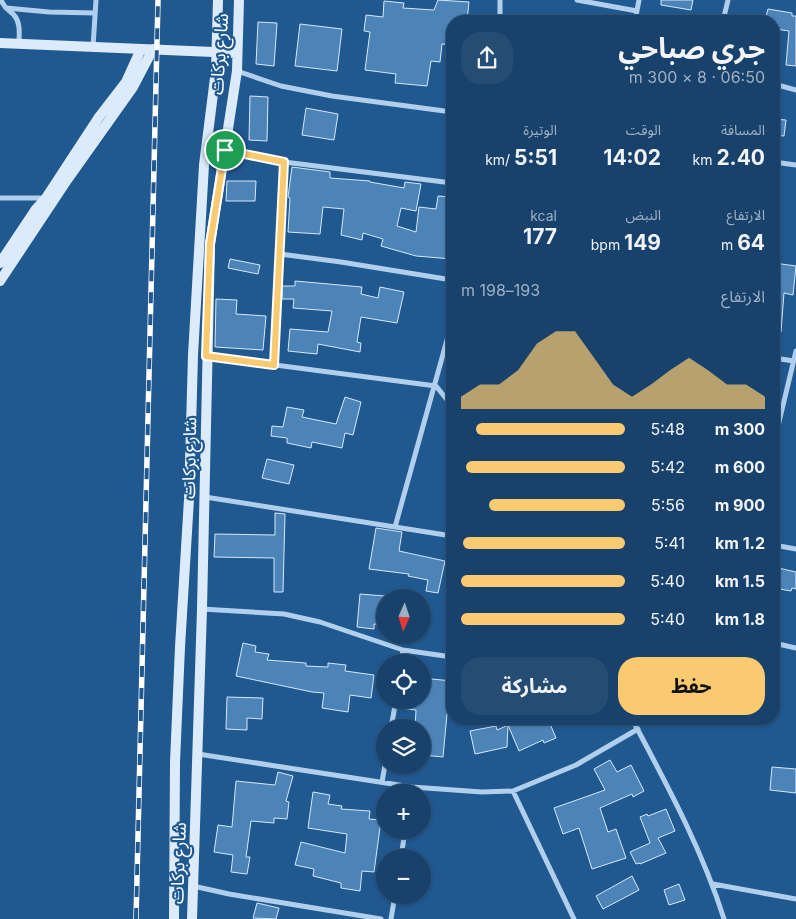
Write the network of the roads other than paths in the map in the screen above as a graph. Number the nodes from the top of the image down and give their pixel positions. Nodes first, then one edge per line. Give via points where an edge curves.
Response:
1 (1, 0) edge
2 (96, 0) edge
3 (218, 0) edge
4 (239, 0) edge
5 (500, 0) edge
6 (577, 0) edge
7 (639, 0) edge
8 (728, 0) edge
9 (6, 8) junction
10 (637, 11) junction
11 (95, 13) junction
12 (500, 15) edge
13 (636, 15) edge
14 (724, 15) edge
15 (0, 43) edge
16 (19, 43) junction
17 (93, 47) junction
18 (141, 49) junction
19 (153, 49) junction
20 (217, 52) junction
21 (237, 52) junction
22 (237, 71) junction
23 (780, 86) edge
24 (796, 90) edge
25 (446, 111) edge
26 (225, 150) junction
27 (284, 162) junction
28 (780, 163) edge
29 (796, 165) edge
30 (446, 182) edge
31 (0, 198) edge
32 (46, 198) junction
33 (280, 254) junction
34 (0, 263) edge
35 (446, 279) edge
36 (0, 281) edge
37 (446, 346) edge
38 (796, 351) edge
39 (206, 356) junction
40 (780, 359) edge
41 (794, 361) junction
42 (274, 365) junction
43 (436, 386) junction
44 (446, 398) edge
45 (780, 418) edge
46 (205, 497) junction
47 (395, 527) junction
48 (446, 535) edge
49 (780, 546) edge
50 (796, 549) edge
51 (202, 609) junction
52 (780, 644) edge
53 (796, 648) edge
54 (403, 650) junction
55 (402, 654) edge
56 (446, 656) edge
57 (636, 725) edge
58 (638, 729) junction
59 (197, 754) junction
60 (383, 774) edge
61 (382, 782) junction
62 (390, 784) edge
63 (431, 791) edge
64 (514, 791) junction
65 (713, 884) junction
66 (193, 886) junction
67 (796, 899) edge
68 (394, 904) edge
69 (174, 919) edge
70 (192, 919) edge
71 (381, 919) edge
72 (391, 919) edge
73 (574, 919) edge
74 (724, 919) edge

1 - 9 street
2 - 11 street
3 - 20 main road, شارع بركات
4 - 21 main road, شارع بركات
5 - 12 street
6 - 10 street
7 - 10 street
8 - 14 street
9 - 11 street
9 - 16 street via 18,22
10 - 13 street
11 - 17 street
15 - 16 main road
16 - 17 main road
17 - 18 main road
18 - 19 main road
18 - 32 main road via 126,82
19 - 20 main road
19 - 36 main road via 129,94
20 - 21 main road
20 - 69 main road, شارع بركات via 204,165 193,355 175,762
21 - 22 main road, شارع بركات
22 - 25 street via 281,86 332,96
22 - 26 main road, شارع بركات
23 - 24 street
26 - 27 street
26 - 39 main road, شارع بركات via 210,244
27 - 30 street
27 - 33 street
28 - 29 street
31 - 32 street
32 - 34 main road
33 - 35 street
33 - 42 street
37 - 43 street
38 - 41 street
39 - 42 street
39 - 46 main road, شارع بركات
40 - 41 street
41 - 45 street
42 - 43 street
43 - 44 street
43 - 47 street
46 - 47 street
46 - 51 main road, شارع بركات
47 - 48 street
49 - 50 street
51 - 54 street via 284,614 320,622
51 - 59 main road, شارع بركات
52 - 53 street
54 - 55 street
54 - 56 street
57 - 58 street
58 - 64 street via 576,765
58 - 65 street
59 - 61 street
59 - 66 main road, شارع بركات
60 - 61 street
61 - 62 street
63 - 64 street
64 - 73 street
65 - 67 street
65 - 74 street
66 - 70 main road, شارع بركات
66 - 71 street
68 - 72 street

